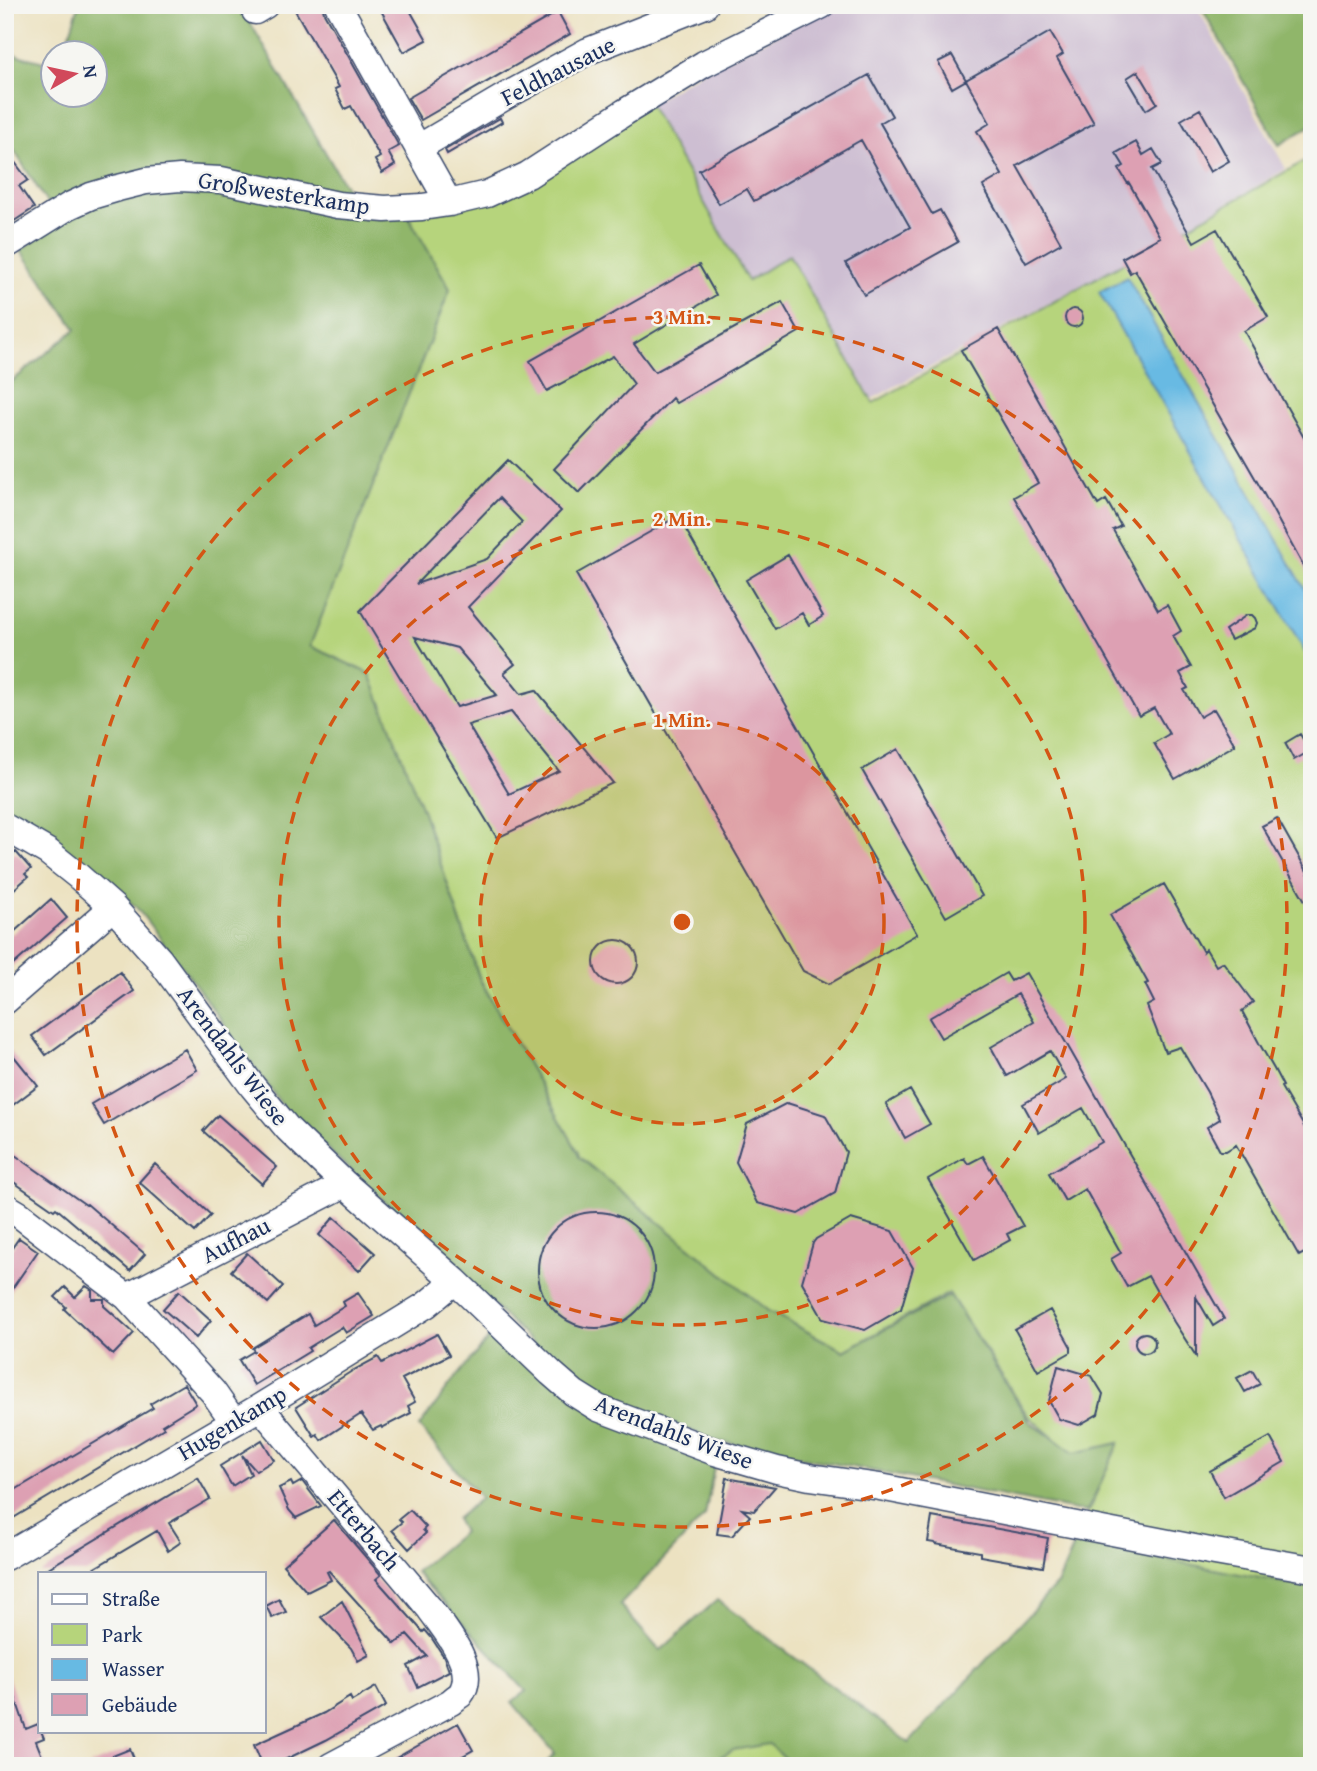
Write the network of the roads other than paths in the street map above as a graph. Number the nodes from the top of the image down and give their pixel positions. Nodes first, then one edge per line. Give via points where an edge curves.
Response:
1 (338, 5) edge
2 (705, 5) edge
3 (815, 7) edge
4 (418, 148) junction
5 (449, 203) junction
6 (5, 246) edge
7 (5, 827) edge
8 (113, 907) junction
9 (5, 1001) edge
10 (345, 1184) junction
11 (5, 1206) edge
12 (455, 1281) junction
13 (127, 1297) junction
14 (260, 1407) junction
15 (234, 1422) junction
16 (5, 1557) edge
17 (1312, 1569) edge
18 (331, 1766) edge

1 - 4 street
2 - 4 street, Feldhausaue via 588,51
3 - 5 street, Großwesterkamp via 704,64 528,175 487,194
4 - 5 street
5 - 6 street, Großwesterkamp via 386,209 312,200 221,180 146,181 69,206
7 - 8 street, Arendahls Wiese via 48,852
8 - 9 street
8 - 10 street, Arendahls Wiese via 159,959 268,1107
10 - 12 street, Arendahls Wiese
10 - 13 street, Aufhau
11 - 13 street
12 - 14 street, Hugenkamp via 426,1305
12 - 17 street, Arendahls Wiese via 574,1393 598,1408 715,1452 810,1477
13 - 15 street via 213,1392
14 - 15 street, Hugenkamp
14 - 18 street, Etterbach via 430,1609 453,1641 466,1676 460,1695
15 - 16 street, Hugenkamp

